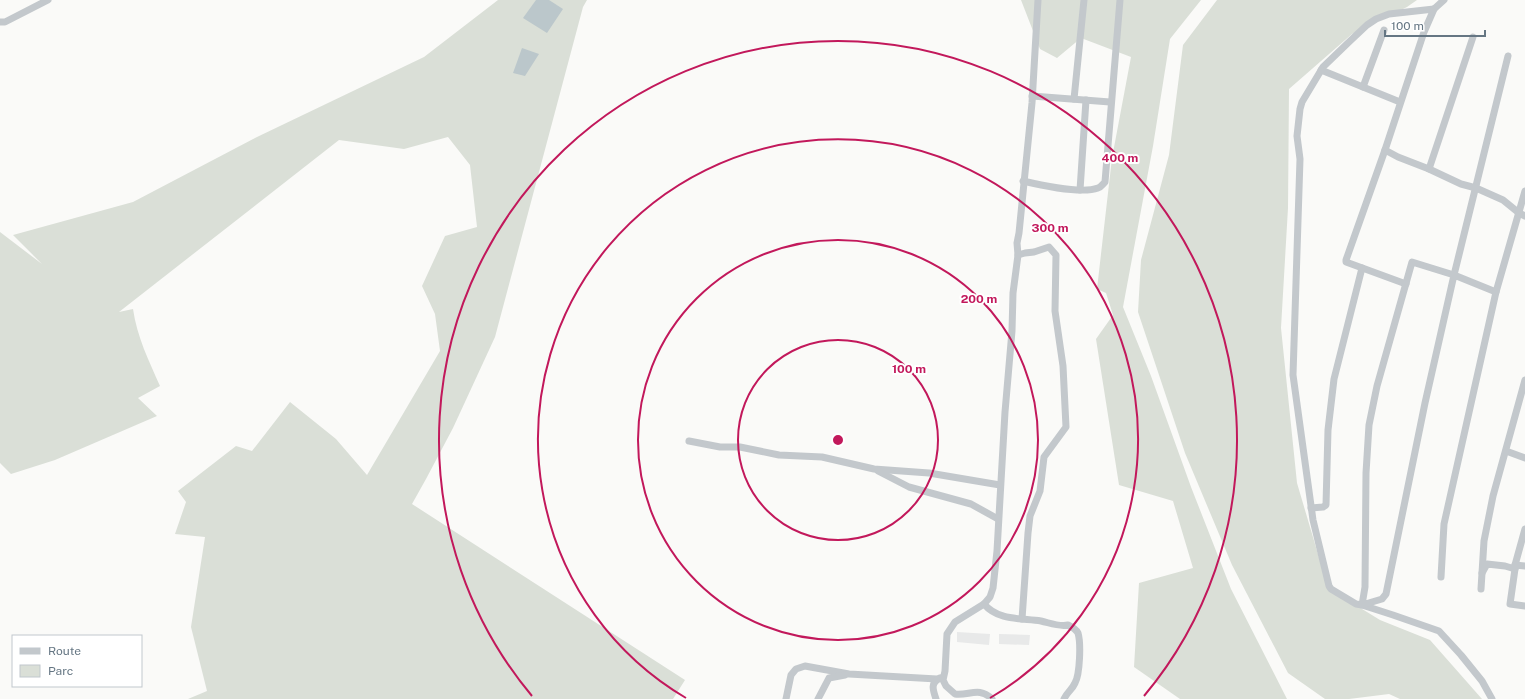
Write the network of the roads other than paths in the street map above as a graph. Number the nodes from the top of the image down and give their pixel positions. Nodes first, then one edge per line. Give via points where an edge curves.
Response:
1 (48, 0) edge
2 (1038, 0) edge
3 (1084, 0) edge
4 (1120, 0) edge
5 (1444, 0) edge
6 (1434, 9) junction
7 (1, 23) edge
8 (1384, 30) dead end
9 (1474, 37) dead end
10 (1508, 56) dead end
11 (1321, 70) junction
12 (1363, 87) junction
13 (1032, 96) junction
14 (1074, 99) junction
15 (1086, 100) junction
16 (1110, 102) junction
17 (1400, 102) junction
18 (1385, 150) junction
19 (1429, 169) junction
20 (1023, 181) junction
21 (1476, 188) junction
22 (1080, 190) junction
23 (1525, 191) edge
24 (1522, 214) edge
25 (1018, 255) junction
26 (1362, 268) junction
27 (1454, 275) junction
28 (1406, 284) junction
29 (1496, 292) junction
30 (1525, 380) edge
31 (689, 441) dead end
32 (1506, 451) junction
33 (1525, 458) edge
34 (874, 469) junction
35 (1000, 485) junction
36 (1311, 508) junction
37 (998, 519) junction
38 (1525, 529) edge
39 (1525, 566) edge
40 (1515, 567) junction
41 (1482, 573) junction
42 (1441, 578) dead end
43 (1481, 589) dead end
44 (984, 604) junction
45 (1362, 605) junction
46 (1525, 606) edge
47 (1022, 619) junction
48 (849, 674) junction
49 (941, 678) junction
50 (786, 699) edge
51 (818, 699) edge
52 (936, 699) edge
53 (992, 699) edge
54 (1064, 699) edge
55 (1492, 699) edge

1 - 7 street
2 - 13 street
3 - 14 street
4 - 16 street
5 - 6 street
6 - 11 street via 1390,14 1376,19 1350,40
6 - 17 street
8 - 12 street
9 - 19 street
10 - 21 street
11 - 12 street
11 - 36 street via 1301,105 1297,136 1300,158 1293,375
12 - 17 street
13 - 14 street
13 - 20 street
14 - 15 street
15 - 16 street
15 - 22 street
16 - 22 street via 1104,182 1099,188
17 - 18 street
18 - 19 street
18 - 26 street via 1346,260
19 - 21 street
20 - 22 street
20 - 25 street via 1016,243
21 - 24 street via 1504,200
21 - 27 street
23 - 24 street
24 - 29 street
25 - 35 street via 1013,293
25 - 47 street via 1049,247 1056,256 1055,311 1062,351 1066,415 1066,427 1044,457 1040,491 1030,516
26 - 28 street
26 - 36 street via 1334,379 1328,430 1326,505
27 - 28 street via 1413,262
27 - 29 street
27 - 45 street via 1386,594 1382,599
28 - 45 street via 1377,386 1369,425
29 - 42 street via 1444,524
30 - 32 street
31 - 34 street via 720,447 822,457
32 - 33 street
32 - 41 street via 1484,541
34 - 35 street via 928,473
34 - 37 street via 909,487 971,504
35 - 37 street
36 - 45 street via 1329,586 1356,604
37 - 44 street via 993,588
38 - 40 street
39 - 40 street
40 - 41 street via 1487,564
40 - 46 street via 1510,604
41 - 43 street
44 - 47 street via 997,614
44 - 49 street via 959,619 950,629
45 - 55 street via 1439,631 1470,665
47 - 54 street via 1068,625 1077,632 1077,679
48 - 49 street
48 - 50 street via 801,667 791,675
48 - 51 street via 830,677
49 - 52 street via 935,681 933,687
49 - 53 street via 952,693 979,692

